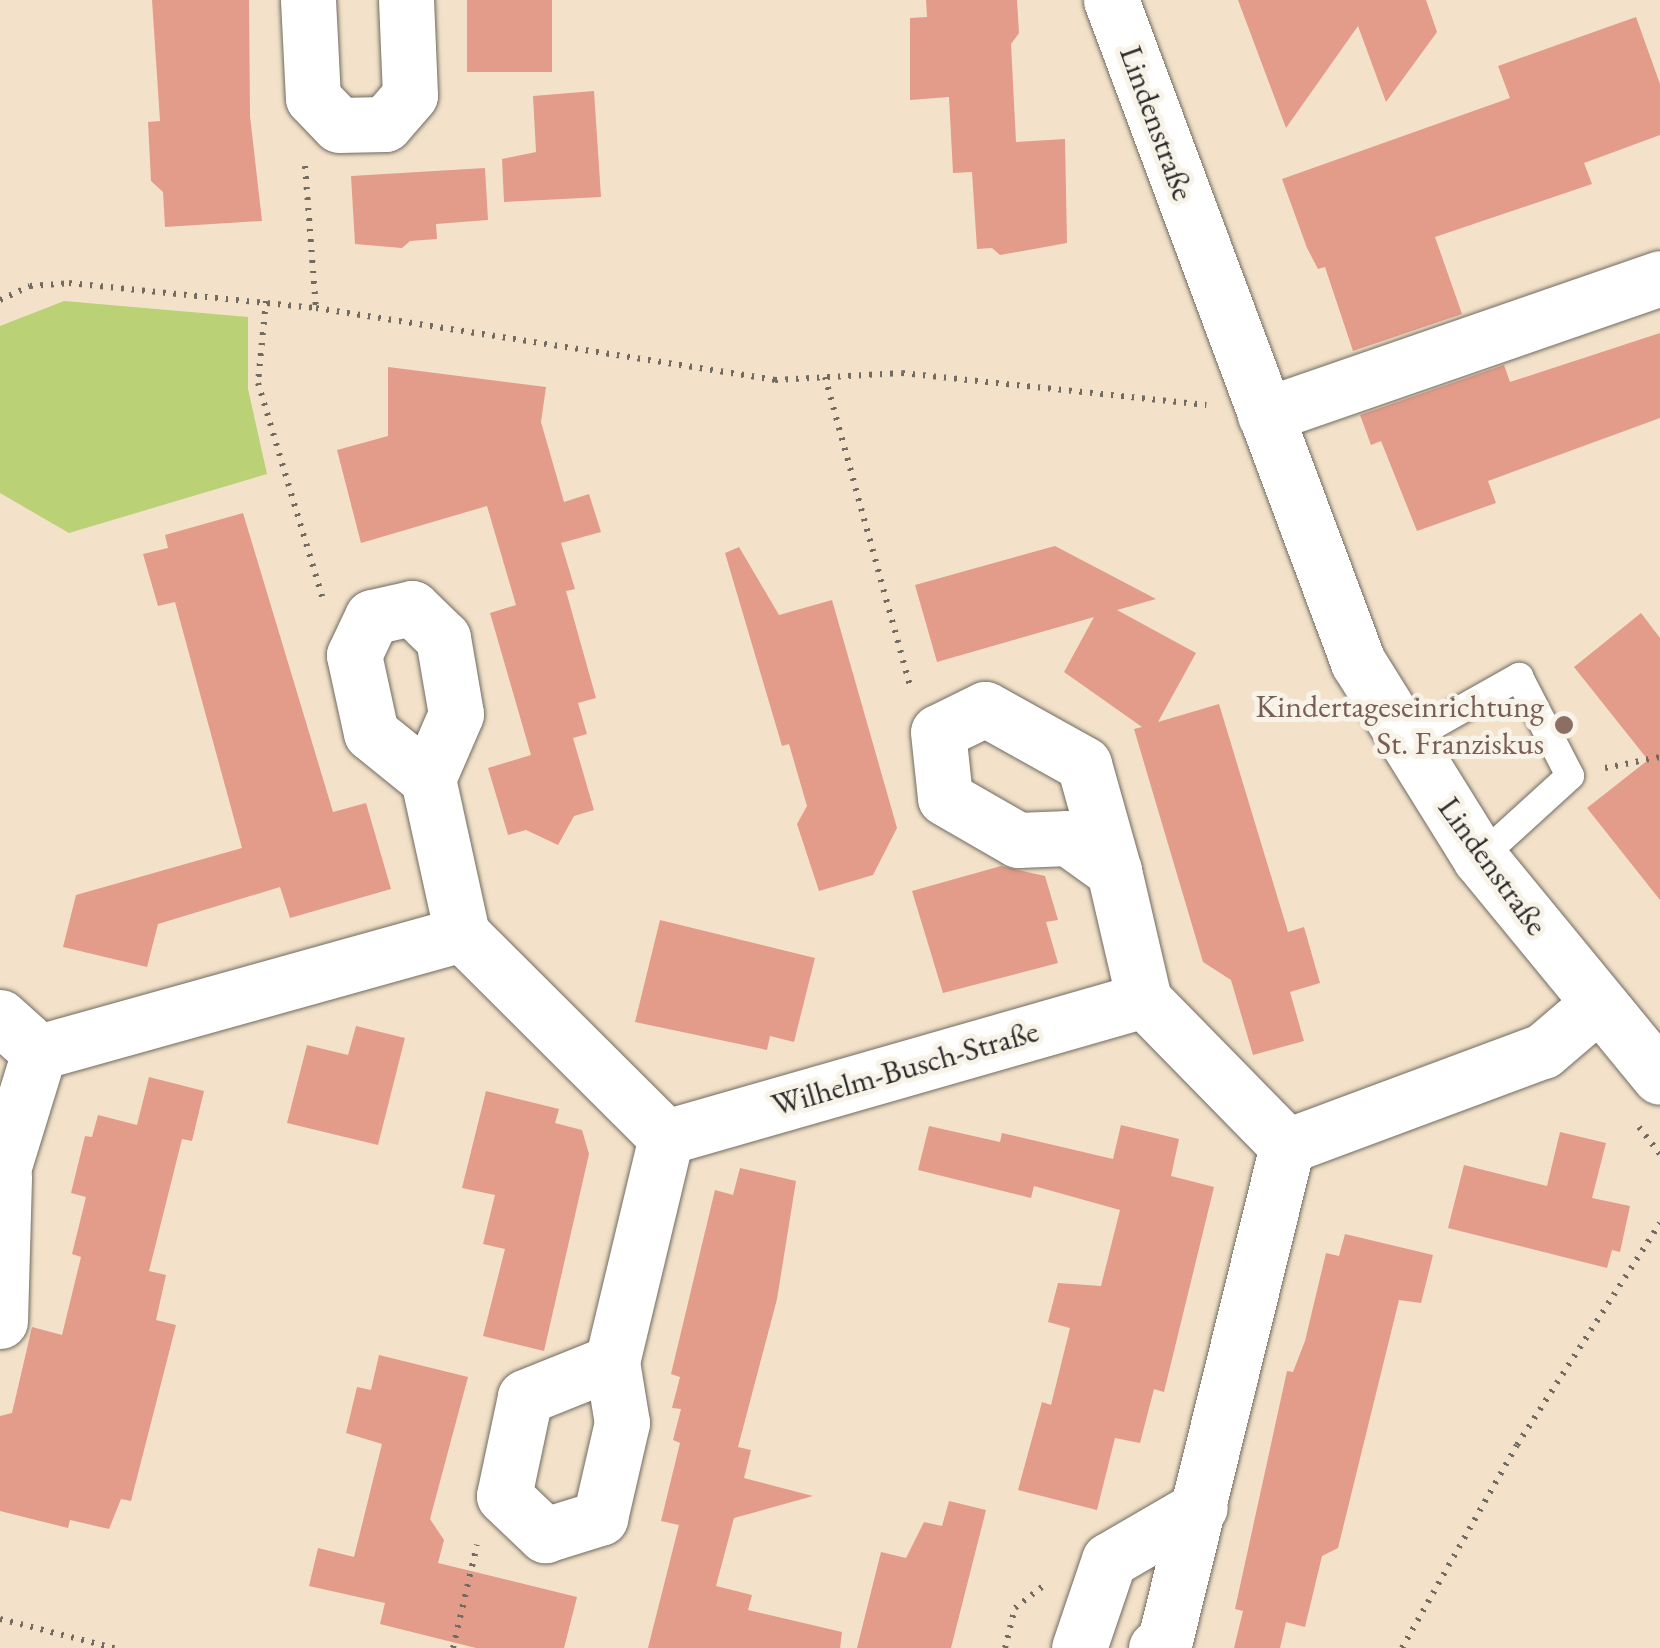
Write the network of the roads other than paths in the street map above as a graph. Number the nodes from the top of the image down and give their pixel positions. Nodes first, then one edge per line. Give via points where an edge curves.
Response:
1 (308, 0) edge
2 (406, 0) edge
3 (1111, 0) edge
4 (1660, 278) edge
5 (1261, 404) junction
6 (1407, 740) junction
7 (428, 778) junction
8 (1480, 858) junction
9 (1114, 872) junction
10 (462, 934) junction
11 (1144, 1000) junction
12 (1598, 1004) junction
13 (19, 1034) edge
14 (1660, 1078) edge
15 (666, 1136) junction
16 (1286, 1146) junction
17 (2, 1177) edge
18 (0, 1321) edge
19 (612, 1362) junction
20 (1200, 1507) junction
21 (1078, 1648) edge
22 (1156, 1648) edge

1 - 2 street via 314,98 339,124 385,124 410,95
3 - 5 street, Lindenstraße
4 - 5 street
5 - 6 street, Lindenstraße via 1358,662
6 - 8 street, Lindenstraße
6 - 8 lane via 1519,676 1570,776
7 - 7 street via 456,714 443,638 412,608 372,617 354,655 371,734
7 - 10 street
8 - 12 street, Lindenstraße
9 - 9 street via 1068,838 1018,840 945,798 938,732 985,709 1084,764
9 - 11 street
10 - 13 street
10 - 15 street
11 - 15 street, Wilhelm-Busch-Straße
11 - 16 street
12 - 14 street, Lindenstraße
12 - 16 street via 1543,1051
13 - 17 street
15 - 19 street
16 - 20 street
17 - 18 street
19 - 19 street via 525,1398 504,1496 545,1535 600,1518 622,1422
20 - 21 street via 1108,1560
20 - 22 street via 1166,1640

